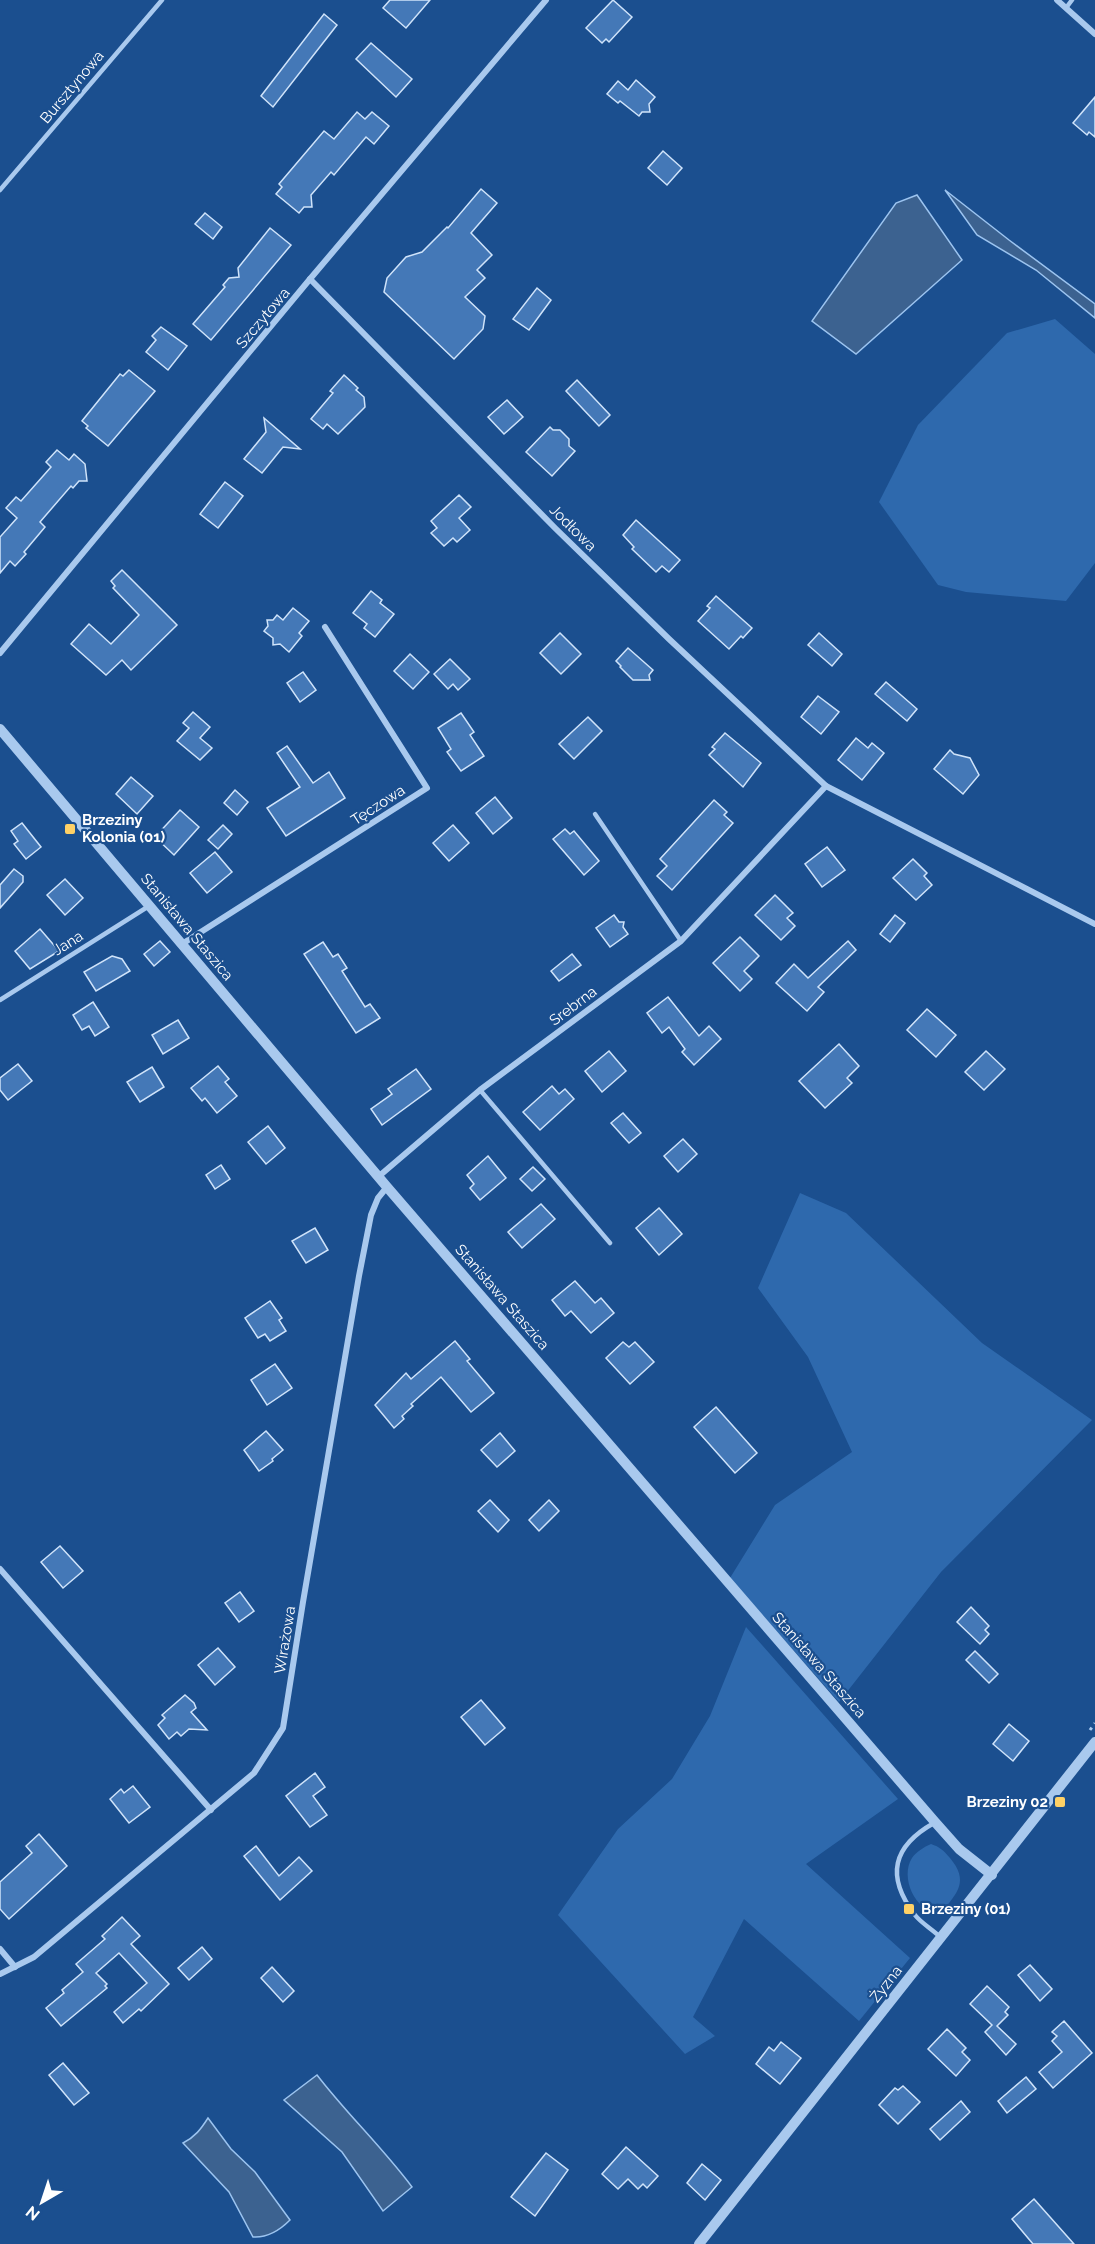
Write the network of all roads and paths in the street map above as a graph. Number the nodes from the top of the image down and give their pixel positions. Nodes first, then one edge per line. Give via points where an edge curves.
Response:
1 (162, 0) edge
2 (546, 0) edge
3 (1057, 0) edge
4 (1072, 0) edge
5 (1066, 8) junction
6 (1095, 34) edge
7 (0, 190) edge
8 (310, 279) junction
9 (325, 627) dead end
10 (0, 653) edge
11 (0, 729) edge
12 (826, 786) junction
13 (595, 814) dead end
14 (149, 906) junction
15 (1095, 924) edge
16 (681, 941) junction
17 (181, 945) junction
18 (0, 1000) edge
19 (480, 1090) junction
20 (378, 1176) junction
21 (387, 1187) junction
22 (610, 1243) dead end
23 (0, 1569) edge
24 (1095, 1723) edge
25 (1088, 1732) dead end
26 (1095, 1742) edge
27 (211, 1810) junction
28 (935, 1822) junction
29 (992, 1875) junction
30 (942, 1938) junction
31 (0, 1949) edge
32 (15, 1967) junction
33 (0, 1974) edge
34 (699, 2244) edge

1 - 7 lane, Bursztynowa
2 - 8 street, Szczytowa
3 - 5 street
4 - 5 lane
5 - 6 street
8 - 10 street, Szczytowa
8 - 12 street, Jodłowa via 555,528
9 - 17 street, Tęczowa via 427,788
11 - 14 street, Stanisława Staszica
12 - 15 street, Jodłowa
12 - 16 street, Srebrna
13 - 16 lane
14 - 17 street, Stanisława Staszica
14 - 18 lane, Jana
16 - 19 street, Srebrna
17 - 20 street, Stanisława Staszica
19 - 20 street, Srebrna
19 - 22 lane
20 - 21 street, Stanisława Staszica
21 - 27 street, Wirażowa via 371,1215 361,1266 283,1728 254,1773
21 - 28 street, Stanisława Staszica
23 - 27 street
24 - 25 path
26 - 29 street, Żyzna
27 - 32 street, Wirażowa via 34,1957
28 - 29 street, Stanisława Staszica via 959,1849
28 - 30 lane via 905,1846 897,1880 916,1915
29 - 30 street, Żyzna
30 - 34 street, Żyzna
31 - 32 street
32 - 33 street, Wirażowa

